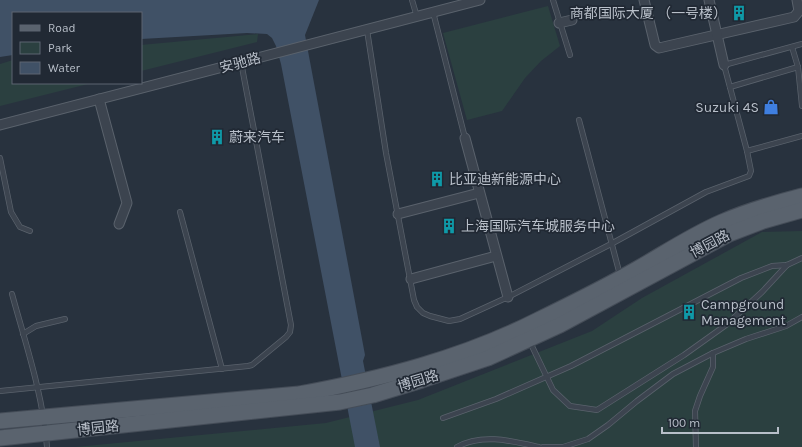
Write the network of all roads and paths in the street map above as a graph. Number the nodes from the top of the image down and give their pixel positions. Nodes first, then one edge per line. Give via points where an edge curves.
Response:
1 (412, 0) edge
2 (480, 0) edge
3 (553, 0) edge
4 (644, 0) edge
5 (709, 0) edge
6 (797, 0) edge
7 (433, 12) junction
8 (417, 17) junction
9 (572, 20) dead end
10 (559, 23) junction
11 (367, 30) junction
12 (717, 35) junction
13 (802, 44) edge
14 (792, 47) junction
15 (570, 55) dead end
16 (241, 62) junction
17 (724, 65) junction
18 (798, 67) junction
19 (730, 87) junction
20 (99, 100) junction
21 (802, 106) edge
22 (579, 120) dead end
23 (0, 125) edge
24 (802, 136) edge
25 (465, 138) joint
26 (747, 152) junction
27 (0, 158) edge
28 (479, 193) junction
29 (802, 196) edge
30 (802, 210) edge
31 (180, 212) dead end
32 (398, 214) junction
33 (119, 224) dead end
34 (30, 231) dead end
35 (611, 244) junction
36 (496, 256) junction
37 (802, 258) edge
38 (787, 265) junction
39 (620, 278) junction
40 (411, 279) junction
41 (12, 294) dead end
42 (508, 297) junction
43 (802, 317) edge
44 (64, 319) dead end
45 (23, 334) junction
46 (529, 340) junction
47 (713, 353) junction
48 (222, 369) junction
49 (547, 377) junction
50 (38, 388) junction
51 (0, 391) edge
52 (44, 417) junction
53 (443, 418) dead end
54 (0, 421) edge
55 (0, 438) edge
56 (47, 440) edge
57 (457, 447) edge
58 (539, 447) edge
59 (543, 447) edge
60 (696, 447) edge

1 - 8 lane
2 - 7 street, 安驰路
3 - 10 lane
4 - 12 street via 655,45 659,48
5 - 12 street
6 - 12 street via 799,11 794,17
7 - 8 street, 安驰路
7 - 25 lane
8 - 11 street, 安驰路
9 - 10 street
10 - 15 lane
11 - 16 street, 安驰路
11 - 32 lane
12 - 17 street
13 - 14 lane
14 - 17 lane
14 - 18 lane
16 - 20 street, 安驰路
16 - 48 lane via 291,325 286,337 252,365
17 - 19 lane
18 - 19 lane
18 - 21 lane
19 - 26 lane
20 - 23 street, 安驰路
20 - 33 street via 127,203
22 - 35 lane
24 - 26 lane
25 - 28 street
26 - 35 lane via 751,171 749,176 706,192
27 - 34 lane via 11,212 20,227
28 - 32 street
28 - 36 street
29 - 39 main road, 博园路 via 720,222
30 - 46 main road, 博园路 via 752,224 729,234
31 - 48 lane
32 - 40 lane
35 - 39 lane
35 - 42 lane
36 - 40 street
36 - 42 street
37 - 38 lane
38 - 49 lane via 772,266 741,278
38 - 49 lane via 726,325 597,410 570,406 554,390
39 - 52 main road, 博园路 via 508,334 445,359 366,381 299,394
40 - 42 lane via 417,307 423,313 449,321 460,319
41 - 45 lane
43 - 47 lane via 786,326
44 - 45 lane via 36,326
45 - 50 lane
46 - 49 lane
46 - 56 main road, 博园路 via 488,358 373,395 340,402
47 - 59 lane via 673,374 588,439 563,447
47 - 60 lane via 713,367 695,411
48 - 50 lane
49 - 53 lane
50 - 51 lane
50 - 52 lane
52 - 54 main road, 博园路
52 - 56 lane
55 - 56 main road, 博园路
57 - 58 lane via 486,438

